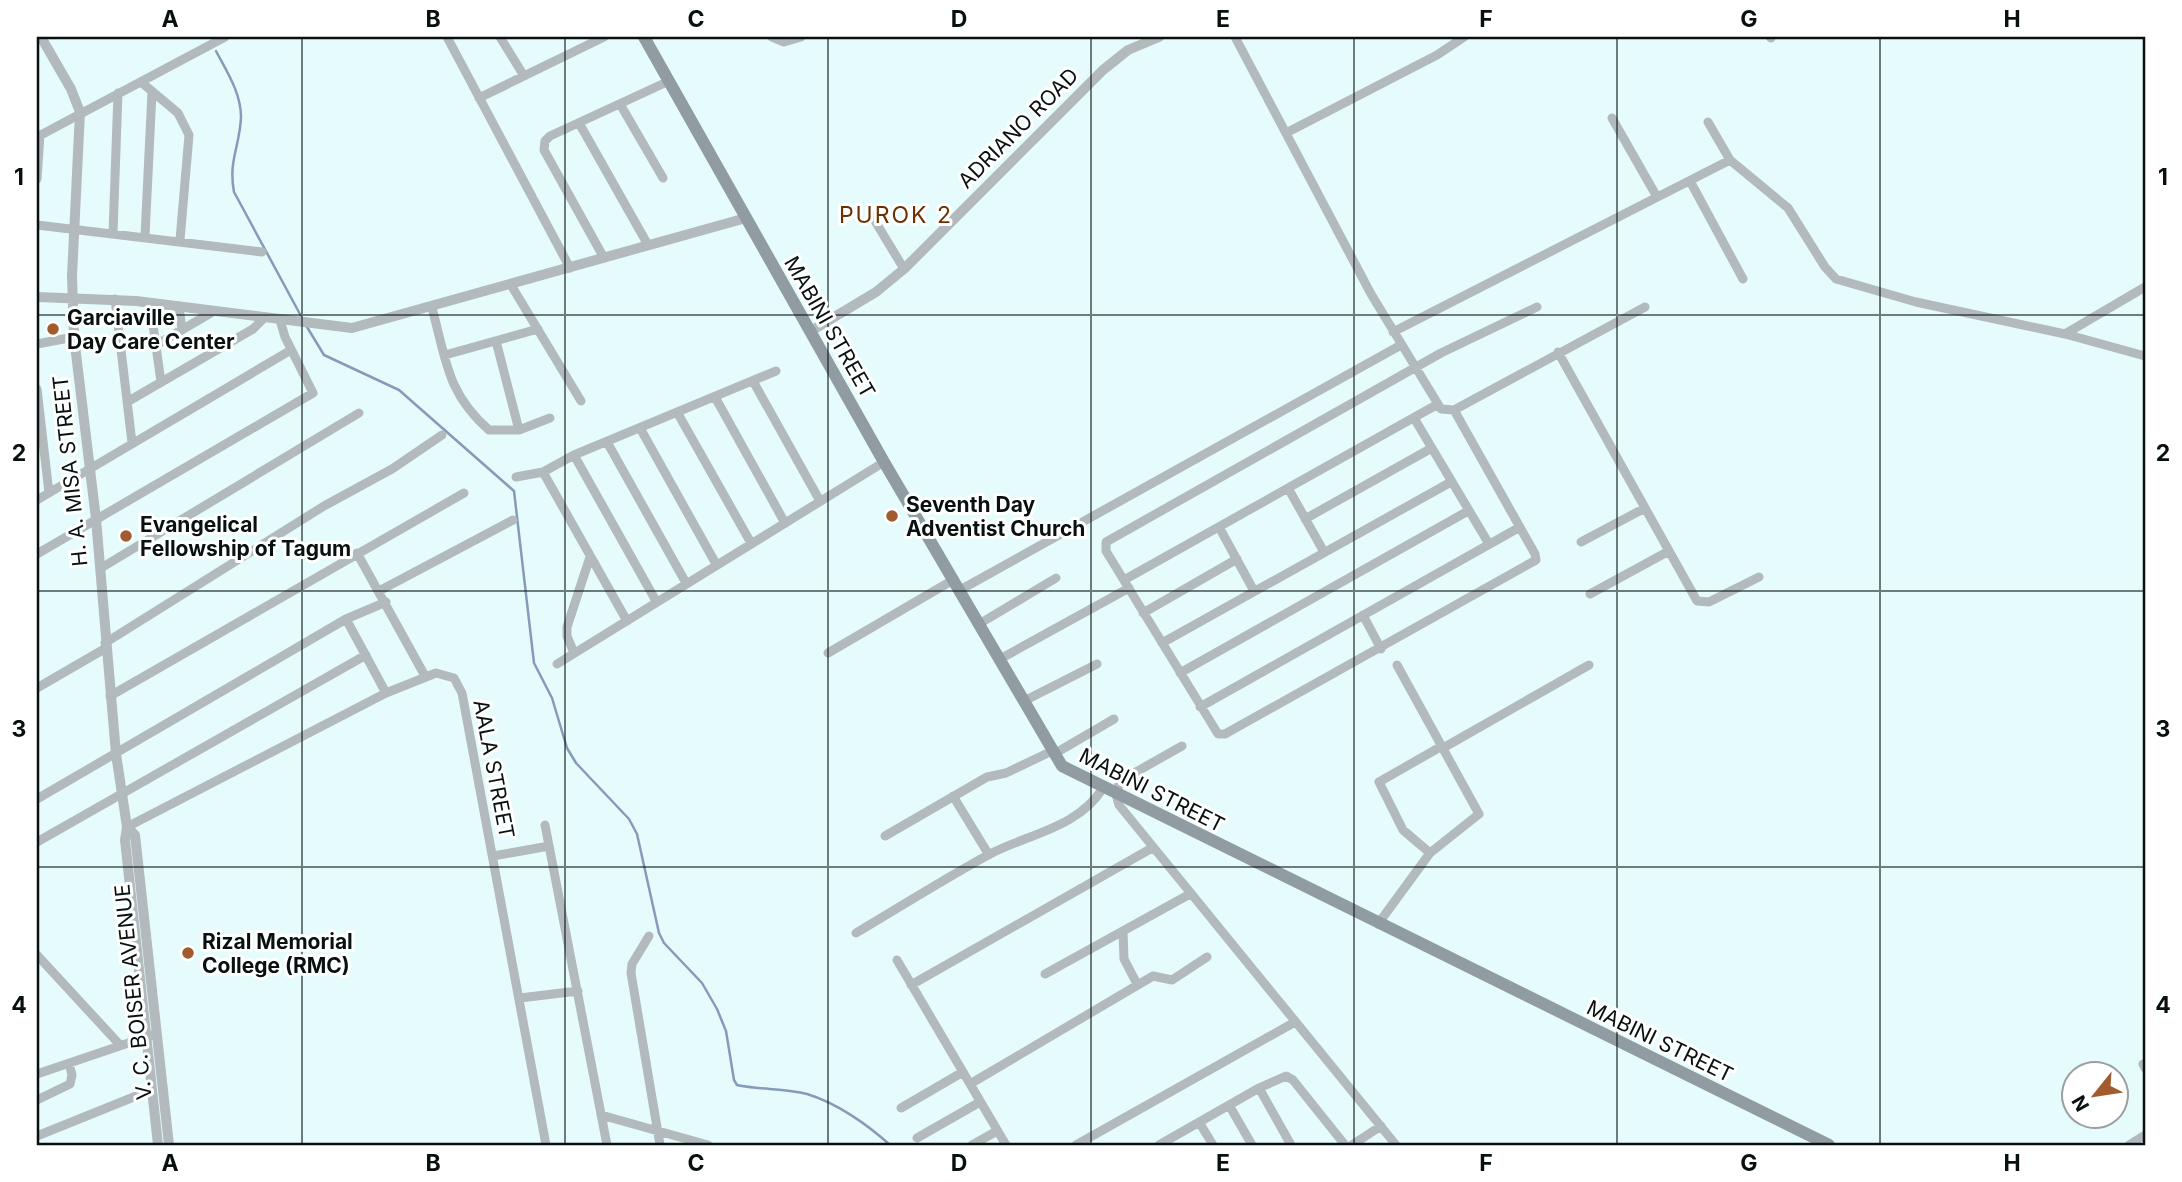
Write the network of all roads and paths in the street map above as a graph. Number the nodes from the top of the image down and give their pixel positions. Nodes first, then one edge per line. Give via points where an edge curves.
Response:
1 (41, 37) edge
2 (225, 37) edge
3 (447, 37) edge
4 (500, 37) edge
5 (604, 37) edge
6 (644, 37) edge
7 (772, 37) edge
8 (802, 37) edge
9 (1159, 37) edge
10 (1236, 37) edge
11 (1464, 37) edge
12 (207, 41) edge
13 (524, 76) junction
14 (669, 81) junction
15 (141, 82) junction
16 (152, 92) junction
17 (118, 93) junction
18 (479, 98) junction
19 (620, 104) junction
20 (80, 112) junction
21 (1612, 118) dead end
22 (1709, 122) dead end
23 (579, 123) junction
24 (1286, 134) junction
25 (38, 136) edge
26 (1730, 160) junction
27 (663, 178) dead end
28 (37, 179) edge
29 (1690, 181) junction
30 (1657, 197) junction
31 (872, 216) dead end
32 (746, 218) junction
33 (37, 225) edge
34 (75, 229) junction
35 (113, 233) junction
36 (145, 236) junction
37 (180, 240) junction
38 (648, 246) junction
39 (262, 252) dead end
40 (604, 258) junction
41 (570, 268) junction
42 (904, 269) junction
43 (1743, 279) dead end
44 (512, 285) junction
45 (2145, 287) edge
46 (37, 298) edge
47 (72, 298) junction
48 (116, 299) junction
49 (150, 303) junction
50 (179, 306) junction
51 (1537, 307) dead end
52 (1645, 307) dead end
53 (432, 308) junction
54 (214, 311) junction
55 (264, 318) junction
56 (280, 320) junction
57 (538, 329) junction
58 (182, 330) junction
59 (811, 331) junction
60 (1393, 332) junction
61 (2065, 334) junction
62 (74, 337) junction
63 (496, 341) junction
64 (37, 344) edge
65 (156, 345) junction
66 (1401, 345) junction
67 (291, 350) junction
68 (1558, 352) junction
69 (444, 355) junction
70 (2145, 356) edge
71 (1415, 368) junction
72 (776, 371) dead end
73 (752, 381) junction
74 (161, 382) junction
75 (37, 389) edge
76 (715, 397) junction
77 (581, 401) dead end
78 (127, 402) junction
79 (1438, 404) junction
80 (1454, 410) junction
81 (359, 412) dead end
82 (677, 412) junction
83 (550, 418) dead end
84 (1414, 418) junction
85 (39, 420) edge
86 (640, 428) junction
87 (519, 430) junction
88 (442, 435) dead end
89 (607, 442) junction
90 (132, 443) junction
91 (1430, 449) junction
92 (574, 455) junction
93 (41, 456) edge
94 (884, 462) junction
95 (90, 468) junction
96 (543, 472) junction
97 (516, 477) dead end
98 (1451, 482) junction
99 (1288, 488) junction
100 (49, 493) junction
101 (464, 493) dead end
102 (37, 500) edge
103 (820, 501) junction
104 (1645, 508) junction
105 (1468, 512) junction
106 (96, 519) junction
107 (1305, 519) junction
108 (513, 520) dead end
109 (785, 523) junction
110 (1219, 527) junction
111 (1520, 527) junction
112 (1581, 542) dead end
113 (751, 543) junction
114 (1489, 544) junction
115 (1669, 551) junction
116 (1324, 552) junction
117 (358, 553) junction
118 (37, 554) edge
119 (590, 557) junction
120 (1237, 559) junction
121 (716, 564) junction
122 (101, 568) junction
123 (1759, 577) dead end
124 (1056, 579) dead end
125 (686, 583) junction
126 (1126, 584) junction
127 (957, 585) junction
128 (379, 591) junction
129 (1254, 591) junction
130 (1590, 594) dead end
131 (656, 601) junction
132 (386, 602) junction
133 (1143, 613) junction
134 (1363, 615) junction
135 (346, 620) junction
136 (627, 621) junction
137 (979, 624) junction
138 (1162, 643) junction
139 (105, 645) junction
140 (1381, 649) junction
141 (574, 653) junction
142 (828, 653) dead end
143 (366, 655) junction
144 (1000, 659) junction
145 (557, 664) dead end
146 (1097, 664) dead end
147 (1397, 665) dead end
148 (1589, 665) dead end
149 (1180, 673) junction
150 (425, 676) junction
151 (37, 688) edge
152 (386, 692) junction
153 (110, 696) junction
154 (1024, 701) junction
155 (1200, 707) junction
156 (1114, 719) dead end
157 (1182, 746) dead end
158 (1443, 747) junction
159 (1053, 753) junction
160 (116, 754) junction
161 (1103, 788) junction
162 (122, 794) junction
163 (1116, 794) junction
164 (953, 796) junction
165 (37, 799) edge
166 (545, 825) dead end
167 (129, 834) junction
168 (885, 836) dead end
169 (37, 842) edge
170 (549, 846) junction
171 (1152, 848) junction
172 (1430, 853) junction
173 (989, 855) junction
174 (493, 856) junction
175 (1190, 894) junction
176 (1378, 924) junction
177 (1123, 931) junction
178 (856, 933) dead end
179 (649, 936) dead end
180 (37, 955) edge
181 (1207, 957) dead end
182 (897, 960) dead end
183 (1045, 974) dead end
184 (1137, 984) junction
185 (911, 985) junction
186 (578, 991) junction
187 (520, 998) junction
188 (1295, 1022) junction
189 (152, 1035) junction
190 (120, 1045) junction
191 (69, 1063) junction
192 (963, 1072) junction
193 (37, 1074) edge
194 (970, 1084) junction
195 (1259, 1088) junction
196 (151, 1090) junction
197 (37, 1100) edge
198 (980, 1102) junction
199 (1229, 1105) junction
200 (901, 1108) dead end
201 (601, 1115) junction
202 (1199, 1122) junction
203 (1381, 1126) junction
204 (997, 1131) junction
205 (658, 1133) junction
206 (37, 1136) edge
207 (917, 1138) dead end
208 (1171, 1142) edge
209 (158, 1145) edge
210 (169, 1145) edge
211 (546, 1145) edge
212 (607, 1145) edge
213 (660, 1145) edge
214 (708, 1145) edge
215 (972, 1145) edge
216 (1006, 1145) edge
217 (1076, 1145) edge
218 (1159, 1145) edge
219 (1213, 1145) edge
220 (1252, 1145) edge
221 (1291, 1145) edge
222 (1345, 1145) edge
223 (1352, 1145) edge
224 (1396, 1145) edge
225 (1829, 1145) edge

1 - 20 street, H. A. MISA STREET
2 - 12 street
3 - 18 street
4 - 13 street
5 - 13 street
6 - 14 main road, MABINI STREET
7 - 8 street via 784,42
9 - 42 street, ADRIANO ROAD via 1128,50 1103,70
10 - 24 street
11 - 24 street
12 - 15 street
13 - 18 street
14 - 19 street
14 - 32 main road, MABINI STREET
15 - 16 street
15 - 17 street
16 - 36 street
16 - 37 street via 178,113 189,135
17 - 20 street
17 - 35 street
18 - 41 street
19 - 23 street
19 - 27 street
20 - 25 street
20 - 34 street, H. A. MISA STREET
21 - 30 street
22 - 26 street
23 - 38 street
23 - 40 street via 550,136 543,145
24 - 60 street
25 - 28 street
26 - 29 street
26 - 61 street via 1788,208 1836,279 1916,302
29 - 30 street
29 - 43 street
30 - 60 street
31 - 42 street
32 - 38 street
32 - 59 main road, MABINI STREET
33 - 34 street
34 - 35 street
34 - 47 street, H. A. MISA STREET
35 - 36 street
36 - 37 street
37 - 39 street
38 - 40 street
40 - 41 street
41 - 44 street
42 - 59 street, ADRIANO ROAD via 876,292
44 - 53 street
44 - 57 street
45 - 61 street
46 - 47 street
47 - 48 street
47 - 62 street, H. A. MISA STREET
48 - 49 street
48 - 78 street
49 - 50 street
49 - 65 street
50 - 54 street
50 - 58 street
51 - 71 street
52 - 68 street
53 - 56 street via 352,328
53 - 69 street
54 - 55 street
54 - 58 street
55 - 56 street
55 - 74 street via 253,329
56 - 67 street
57 - 63 street
57 - 77 street
58 - 65 street
59 - 94 main road, MABINI STREET
60 - 66 street
61 - 70 street
62 - 64 street
62 - 95 street, H. A. MISA STREET
63 - 69 street
63 - 87 street
65 - 74 street
66 - 71 street
66 - 127 street
67 - 90 street
67 - 106 street via 313,393
68 - 80 street
68 - 104 street
69 - 87 street via 453,389 468,412 489,430
71 - 79 street
71 - 126 street via 1108,541 1105,548
72 - 73 street
73 - 76 street
73 - 103 street
74 - 78 street
75 - 85 street
76 - 82 street
76 - 109 street
78 - 90 street
79 - 80 street via 1445,412
79 - 84 street
80 - 111 street
81 - 122 street
82 - 86 street
82 - 113 street
83 - 87 street
84 - 91 street
84 - 99 street
85 - 93 street
86 - 89 street
86 - 121 street
88 - 139 street
89 - 92 street
89 - 125 street
90 - 95 street
91 - 98 street
91 - 107 street
92 - 96 street
92 - 131 street
93 - 100 street
94 - 103 street
94 - 127 main road, MABINI STREET
95 - 100 street
95 - 106 street, H. A. MISA STREET
96 - 97 street
96 - 119 street
98 - 105 street
98 - 116 street
99 - 107 street
99 - 110 street
100 - 102 street
101 - 117 street
103 - 109 street
104 - 112 street
104 - 115 street
105 - 114 street
105 - 149 street
106 - 118 street
106 - 122 street, H. A. MISA STREET
107 - 116 street
108 - 128 street
109 - 113 street
110 - 120 street
110 - 126 street
111 - 114 street
111 - 140 street via 1536,560
113 - 121 street
114 - 134 street
115 - 123 street via 1701,603
115 - 130 street
116 - 129 street
117 - 128 street
117 - 153 street
119 - 136 street
119 - 141 street via 566,636
120 - 129 street
120 - 133 street
121 - 125 street
122 - 139 street, H. A. MISA STREET
124 - 137 street
125 - 131 street
126 - 133 street
126 - 144 street
127 - 137 main road, MABINI STREET
127 - 142 street
128 - 132 street
129 - 138 street
131 - 136 street
132 - 135 street
132 - 150 street
133 - 138 street
134 - 140 street
134 - 155 street
135 - 143 street
135 - 160 street
136 - 141 street
137 - 144 main road, MABINI STREET
138 - 149 street
139 - 151 street
139 - 153 street, H. A. MISA STREET
140 - 155 street via 1223,736
141 - 145 street
143 - 152 street
143 - 162 street
144 - 154 main road, MABINI STREET
146 - 154 street
147 - 158 street
148 - 158 street
149 - 155 street
150 - 152 street
150 - 174 street, AALA STREET via 445,674 460,684
152 - 167 street
153 - 160 street, H. A. MISA STREET
154 - 159 main road, MABINI STREET
156 - 159 street
157 - 163 street via 1123,778
158 - 172 street via 1479,814
158 - 172 street via 1379,782 1403,830
159 - 161 main road, MABINI STREET via 1067,770
159 - 164 street via 1006,774 987,777
160 - 162 street, H. A. MISA STREET
160 - 165 street
161 - 163 main road, MABINI STREET
161 - 173 street via 1066,822
162 - 167 street, H. A. MISA STREET
162 - 169 street
163 - 171 street
163 - 176 main road, MABINI STREET
164 - 168 street
164 - 173 street
166 - 170 street
167 - 189 street, V. C. BOISER AVENUE
170 - 174 street
170 - 186 street
171 - 175 street
171 - 185 street
172 - 176 street
173 - 178 street
174 - 187 street, AALA STREET
175 - 177 street
175 - 188 street
176 - 225 main road, MABINI STREET
177 - 183 street
177 - 184 street via 1124,959
179 - 205 street via 631,974
180 - 190 street
181 - 184 street via 1172,980 1153,976
182 - 185 street
184 - 194 street
185 - 192 street
186 - 187 street
186 - 201 street
187 - 211 street, AALA STREET
188 - 203 street
188 - 217 street
189 - 190 street
189 - 196 street, V. C. BOISER AVENUE
189 - 210 street, V. C. BOISER AVENUE
190 - 191 street
191 - 193 street
191 - 197 street via 70,1084
192 - 194 street
192 - 200 street
194 - 198 street
195 - 199 street
195 - 221 street
195 - 222 street via 1289,1077
196 - 206 street
196 - 209 street, V. C. BOISER AVENUE
198 - 204 street
198 - 207 street
199 - 202 street
199 - 220 street
201 - 205 street
201 - 212 street
202 - 208 street
202 - 219 street
203 - 223 street
203 - 224 street
204 - 215 street
204 - 216 street
205 - 213 street
205 - 214 street
208 - 218 street

